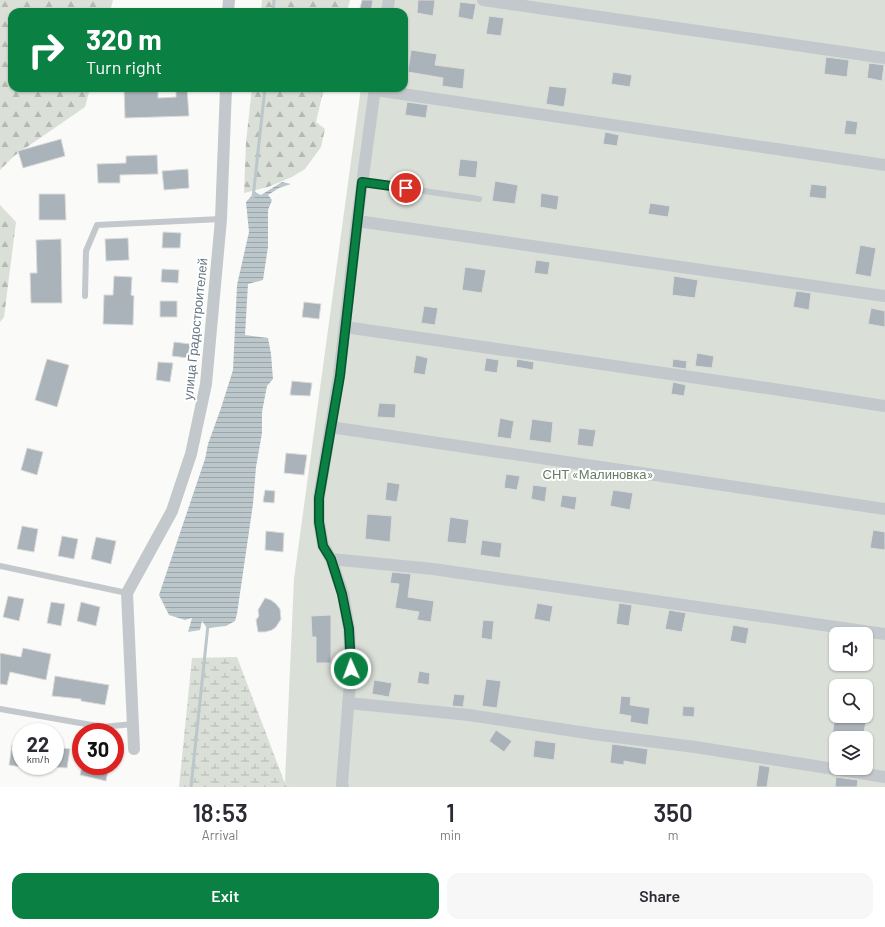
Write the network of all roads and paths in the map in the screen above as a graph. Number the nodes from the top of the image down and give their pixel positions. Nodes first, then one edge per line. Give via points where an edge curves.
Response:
1 (483, 0) edge
2 (885, 58) edge
3 (226, 92) edge
4 (375, 92) edge
5 (395, 92) edge
6 (885, 165) edge
7 (362, 182) junction
8 (479, 200) dead end
9 (221, 219) junction
10 (357, 221) junction
11 (84, 296) dead end
12 (885, 296) edge
13 (345, 327) junction
14 (885, 406) edge
15 (330, 427) junction
16 (885, 509) edge
17 (331, 559) junction
18 (0, 566) edge
19 (127, 593) junction
20 (885, 634) edge
21 (348, 703) junction
22 (0, 709) edge
23 (133, 724) junction
24 (134, 749) dead end
25 (885, 777) edge
26 (343, 787) edge

1 - 2 street
3 - 9 street, улица Градостроителей
4 - 7 street
5 - 6 street
7 - 8 lane
7 - 10 street
9 - 11 lane via 97,225 86,251
9 - 19 street, улица Градостроителей via 206,384 191,454 172,511
10 - 12 street
10 - 13 street
13 - 14 street
13 - 15 street via 340,376
15 - 16 street
15 - 17 street via 319,498 319,522 323,546
17 - 20 street via 440,570
17 - 21 street via 349,629 351,669
18 - 19 lane
19 - 23 street
21 - 25 street via 469,715
21 - 26 street
22 - 23 lane via 103,727
23 - 24 street

